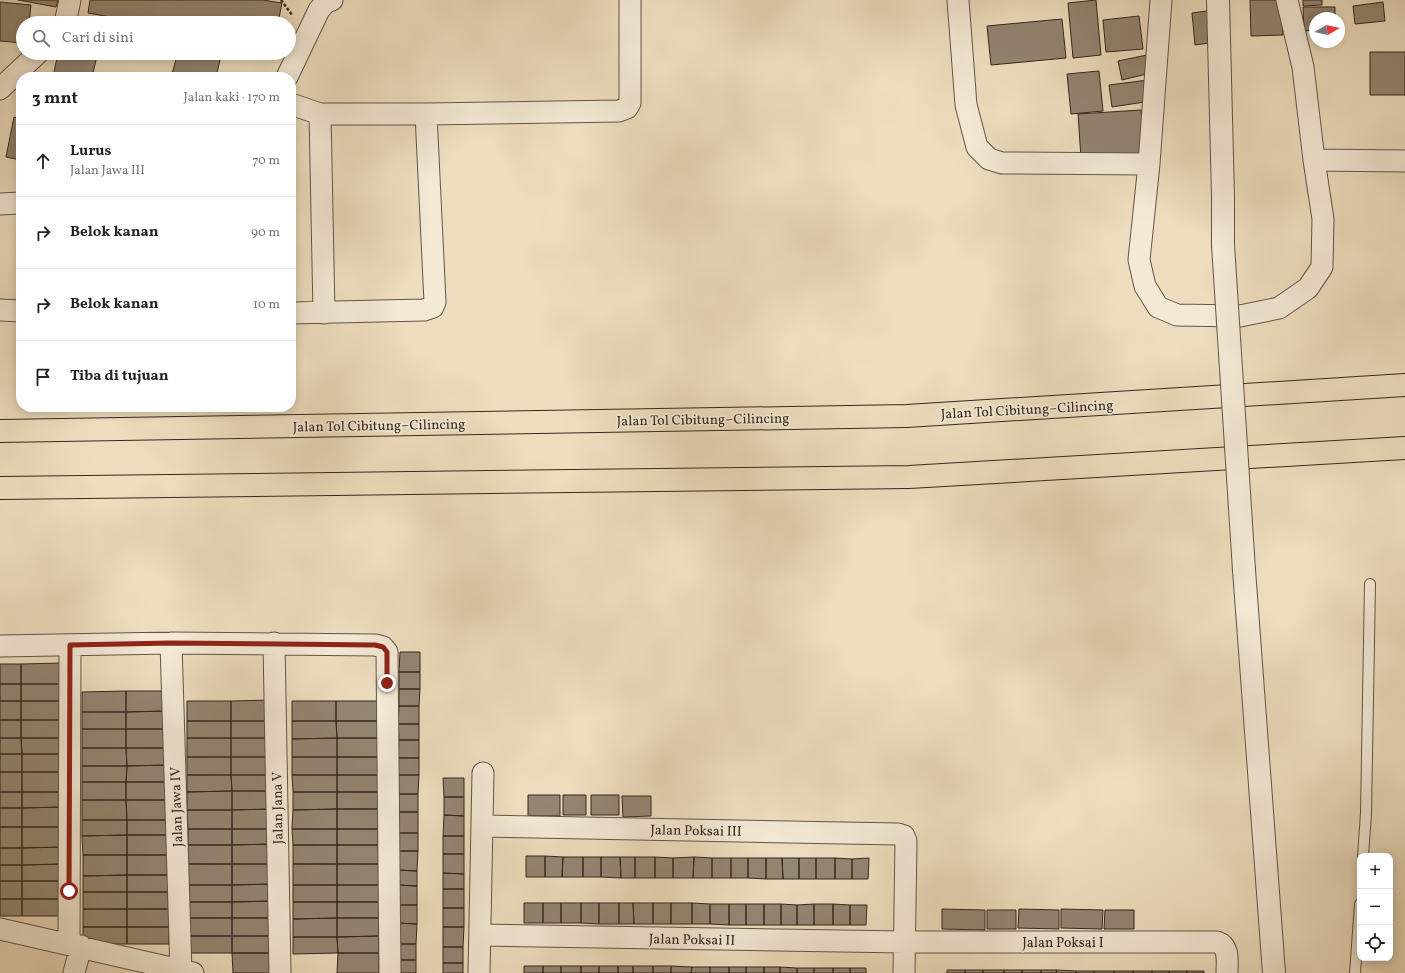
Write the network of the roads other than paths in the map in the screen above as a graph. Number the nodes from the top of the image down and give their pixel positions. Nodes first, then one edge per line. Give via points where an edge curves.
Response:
1 (70, 0) edge
2 (630, 0) edge
3 (958, 0) edge
4 (1161, 0) edge
5 (1218, 0) edge
6 (1287, 0) edge
7 (322, 3) edge
8 (66, 16) edge
9 (296, 58) edge
10 (31, 60) edge
11 (295, 60) edge
12 (18, 72) edge
13 (289, 72) edge
14 (16, 74) edge
15 (0, 89) edge
16 (296, 106) edge
17 (320, 114) junction
18 (426, 114) junction
19 (1314, 160) junction
20 (1405, 161) edge
21 (1149, 164) junction
22 (16, 203) edge
23 (0, 204) edge
24 (0, 310) edge
25 (16, 311) edge
26 (296, 313) edge
27 (324, 313) junction
28 (1405, 385) edge
29 (0, 431) edge
30 (1405, 448) edge
31 (0, 488) edge
32 (1370, 584) dead end
33 (171, 643) junction
34 (274, 643) junction
35 (70, 645) junction
36 (0, 646) edge
37 (483, 773) dead end
38 (482, 826) junction
39 (1363, 853) edge
40 (1358, 925) edge
41 (0, 929) edge
42 (481, 935) junction
43 (904, 942) junction
44 (75, 945) junction
45 (185, 972) edge
46 (74, 973) edge
47 (280, 973) edge
48 (390, 973) edge
49 (479, 973) edge
50 (904, 973) edge
51 (1227, 973) edge
52 (1274, 973) edge
53 (1355, 973) edge

1 - 8 street
2 - 18 street via 630,103 627,108 619,111
3 - 21 street via 966,105 976,147 989,159 1002,163
4 - 21 street
5 - 52 street, bridge via 1223,245
6 - 19 street via 1303,67
7 - 9 street
10 - 12 street
11 - 13 street
14 - 15 street
16 - 17 street
17 - 18 street
17 - 27 street
18 - 27 street via 435,302 433,307 424,310
19 - 20 street
19 - 21 street via 1323,219 1322,267 1308,288 1279,308 1240,316 1177,315 1158,307 1145,286 1139,260
22 - 23 street
24 - 25 street
26 - 27 street
28 - 29 highway, Jalan Tol Cibitung–Cilincing via 907,416
30 - 31 highway via 909,477
32 - 39 lane
33 - 34 street
33 - 35 street
33 - 45 street, Jalan Jawa IV
34 - 47 street, Jalan Jana V
34 - 48 street via 375,645 383,647 387,652
35 - 36 street
35 - 44 street
37 - 38 street
38 - 42 street
38 - 43 street, Jalan Poksai III via 898,834 904,836 906,841
40 - 53 lane
41 - 44 street
42 - 43 street, Jalan Poksai II
42 - 49 street
43 - 50 street
43 - 51 street, Jalan Poksai I via 1217,942 1226,948
44 - 45 street
44 - 46 street

